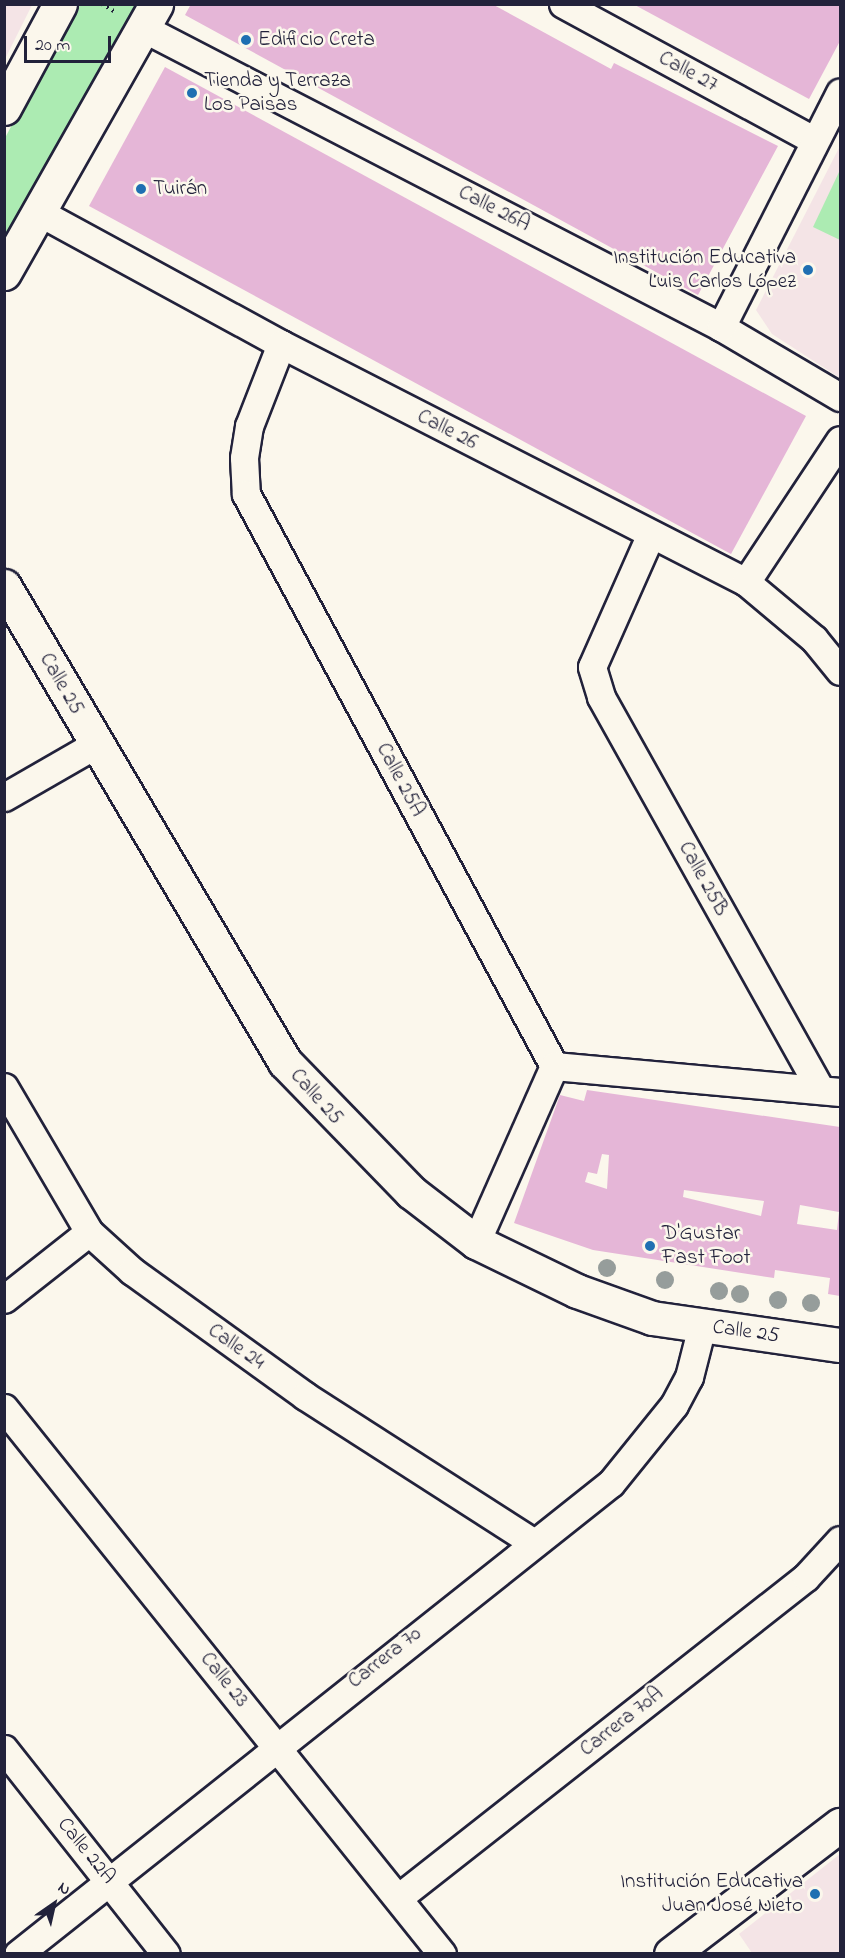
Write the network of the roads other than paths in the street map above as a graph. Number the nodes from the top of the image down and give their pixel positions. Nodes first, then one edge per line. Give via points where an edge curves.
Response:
1 (60, 4) edge
2 (563, 4) edge
3 (149, 16) edge
4 (840, 92) edge
5 (4, 108) edge
6 (814, 140) junction
7 (37, 211) junction
8 (4, 273) edge
9 (721, 327) junction
10 (281, 344) junction
11 (840, 397) edge
12 (840, 440) edge
13 (650, 536) junction
14 (746, 582) junction
15 (4, 586) edge
16 (840, 671) edge
17 (96, 744) junction
18 (4, 797) edge
19 (554, 1066) junction
20 (4, 1087) edge
21 (830, 1090) edge
22 (89, 1232) junction
23 (476, 1242) junction
24 (4, 1299) edge
25 (702, 1326) junction
26 (840, 1345) edge
27 (4, 1408) edge
28 (840, 1540) edge
29 (532, 1542) junction
30 (276, 1745) junction
31 (4, 1749) edge
32 (840, 1825) edge
33 (110, 1879) junction
34 (398, 1898) junction
35 (18, 1953) edge
36 (166, 1953) edge
37 (442, 1953) edge
38 (671, 1953) edge

1 - 5 street
2 - 6 street, Calle 27
3 - 7 street
3 - 9 street, Calle 26A
4 - 6 street
6 - 9 street
7 - 8 street
7 - 10 street, Calle 26
9 - 11 street, Calle 26A
10 - 13 street, Calle 26
10 - 19 street, Calle 25A via 249,426 244,458 246,494
12 - 14 street
13 - 14 street, Calle 26
13 - 21 street, Calle 25B via 592,667 601,697
14 - 16 street, Calle 26 via 814,639
15 - 17 street, Calle 25
17 - 18 street
17 - 23 street, Calle 25 via 285,1062 411,1192
19 - 21 street
19 - 23 street
20 - 22 street, Calle 24
22 - 24 street
22 - 29 street, Calle 24 via 132,1271 232,1345
23 - 25 street, Calle 25 via 577,1291 652,1318
25 - 26 street, Calle 25
25 - 29 street, Carrera 70 via 689,1377 656,1431 611,1483
27 - 30 street, Calle 23
28 - 34 street, Carrera 70A via 806,1576
29 - 30 street, Carrera 70
30 - 33 street, Carrera 70
30 - 34 street, Calle 23
31 - 33 street, Calle 22A
32 - 38 street
33 - 35 street, Carrera 70
33 - 36 street, Calle 22A
34 - 37 street, Calle 23

